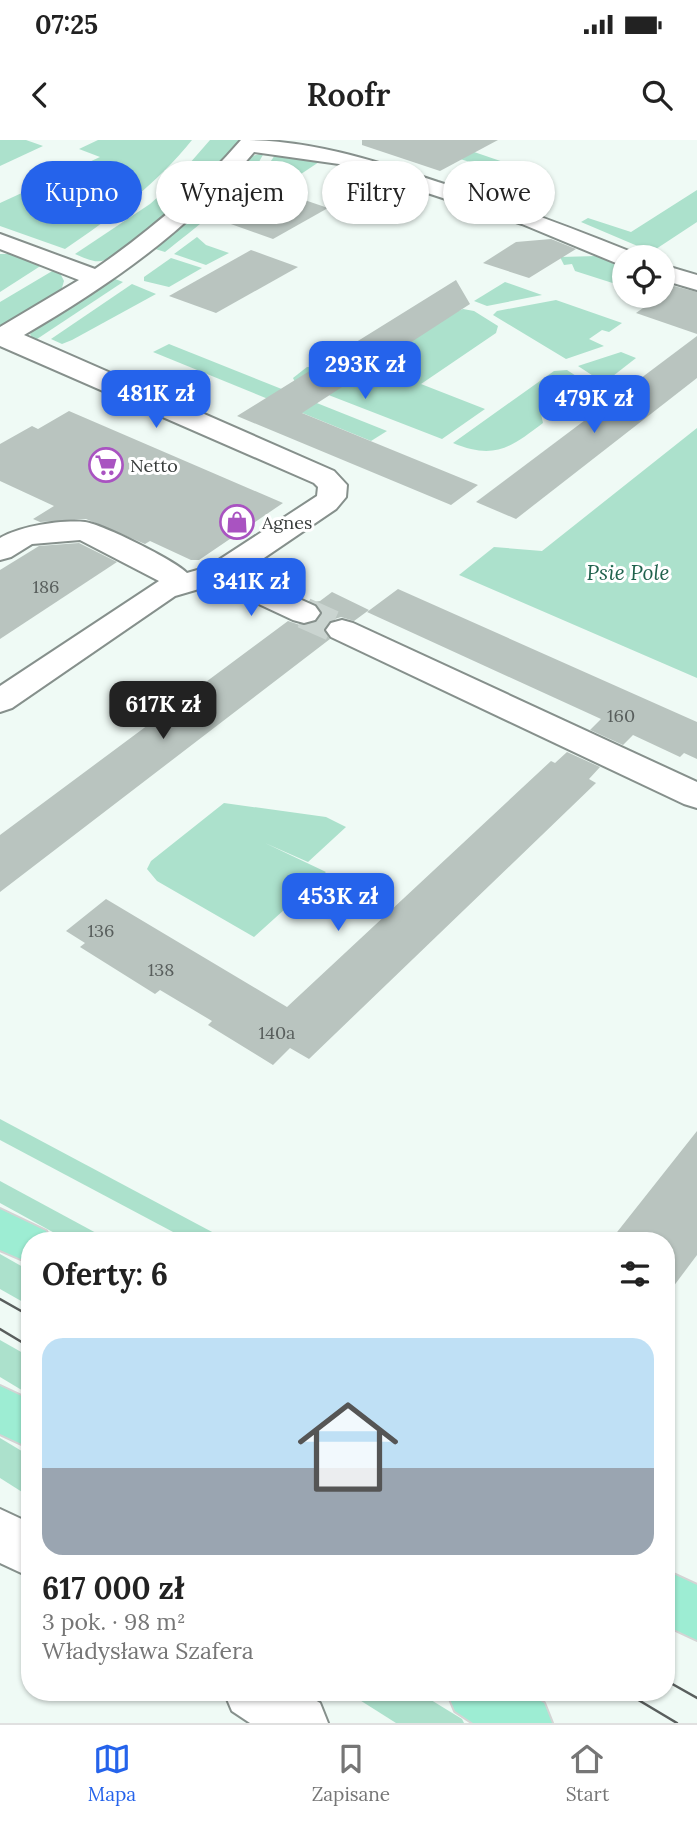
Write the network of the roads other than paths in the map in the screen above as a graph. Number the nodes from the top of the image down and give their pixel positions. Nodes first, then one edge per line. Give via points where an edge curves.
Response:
1 (251, 143) edge
2 (0, 241) edge
3 (612, 253) edge
4 (675, 276) edge
5 (96, 278) junction
6 (697, 283) edge
7 (2, 337) edge
8 (0, 551) edge
9 (219, 574) junction
10 (177, 584) junction
11 (304, 613) tunnel mouth
12 (342, 630) tunnel mouth
13 (0, 701) edge
14 (697, 796) edge
15 (0, 1228) edge
16 (21, 1239) edge
17 (0, 1408) edge
18 (21, 1421) edge
19 (0, 1534) edge
20 (21, 1547) edge
21 (675, 1602) edge
22 (697, 1614) edge
23 (265, 1701) edge
24 (489, 1701) edge
25 (300, 1723) edge
26 (524, 1723) edge

1 - 3 street via 344,158 530,219
1 - 5 street via 183,216
2 - 5 street
4 - 6 street
5 - 7 street
7 - 9 street via 324,477 333,485 326,503
8 - 10 street via 25,536 84,531 161,568
9 - 10 street
9 - 11 street
10 - 13 street
12 - 14 street
15 - 16 main road
17 - 18 main road
19 - 20 street
21 - 22 main road
23 - 25 street
24 - 26 main road

